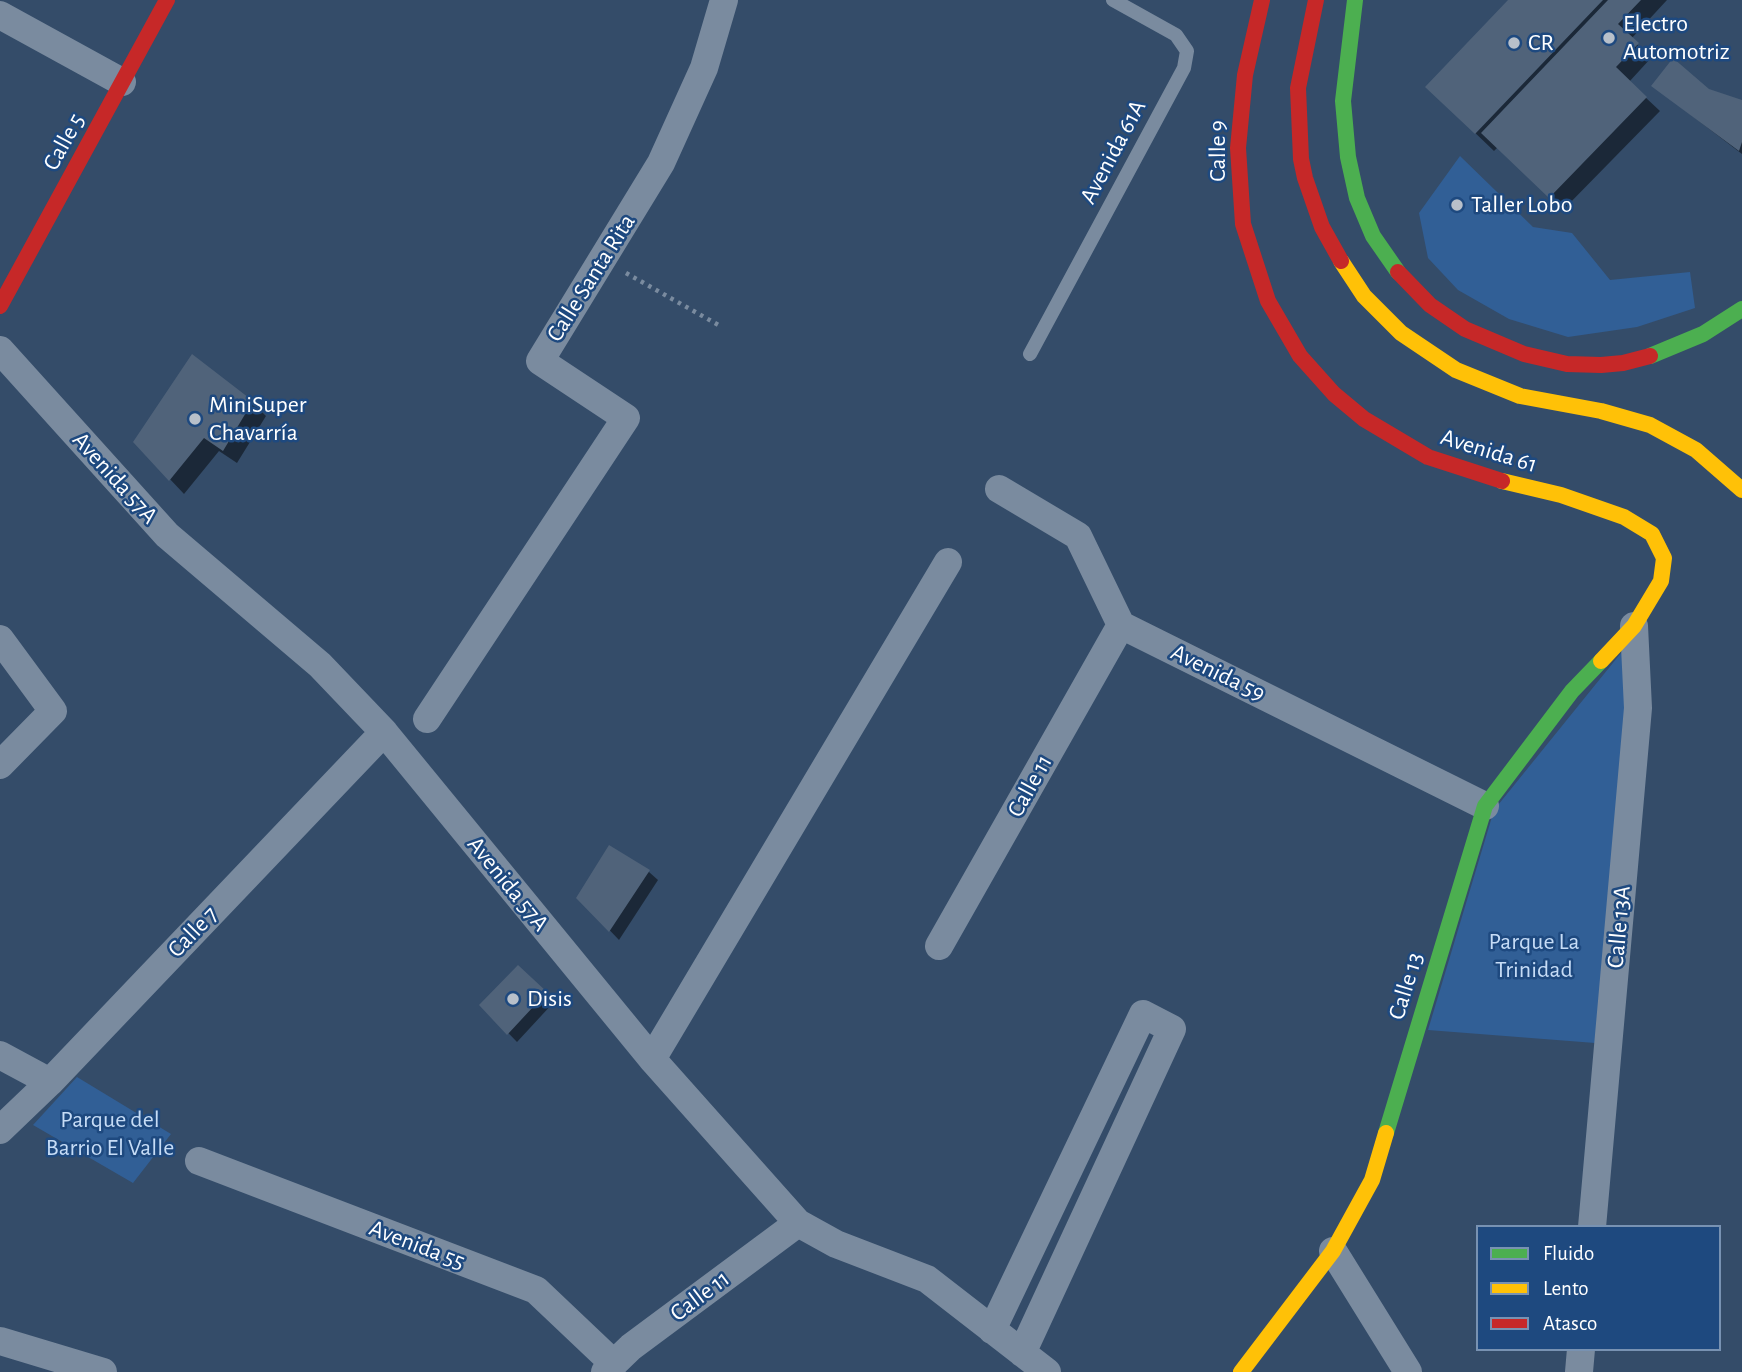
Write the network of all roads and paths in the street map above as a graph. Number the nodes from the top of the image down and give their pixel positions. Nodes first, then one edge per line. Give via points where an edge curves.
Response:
1 (167, 0) edge
2 (724, 0) edge
3 (1113, 0) edge
4 (1262, 0) edge
5 (1300, 0) edge
6 (1316, 0) edge
7 (1355, 0) edge
8 (0, 15) edge
9 (122, 82) junction
10 (1298, 88) junction
11 (603, 260) junction
12 (1268, 301) joint
13 (0, 306) edge
14 (1742, 309) edge
15 (722, 327) dead end
16 (0, 350) edge
17 (1030, 354) dead end
18 (999, 489) dead end
19 (1742, 490) edge
20 (948, 562) dead end
21 (1121, 625) junction
22 (1634, 626) junction
23 (0, 639) edge
24 (427, 719) dead end
25 (384, 732) junction
26 (0, 765) edge
27 (1485, 806) junction
28 (939, 946) dead end
29 (0, 1055) edge
30 (652, 1059) junction
31 (50, 1082) junction
32 (0, 1130) edge
33 (199, 1161) dead end
34 (798, 1223) junction
35 (1592, 1225) edge
36 (1333, 1251) junction
37 (992, 1330) junction
38 (0, 1341) edge
39 (1581, 1351) edge
40 (1022, 1353) junction
41 (609, 1368) edge
42 (103, 1372) edge
43 (1047, 1372) edge
44 (1241, 1372) edge
45 (1408, 1372) edge
46 (1579, 1372) edge

1 - 9 main road, Calle 5
2 - 11 street, Calle Santa Rita via 704,68 661,163
3 - 17 lane, Avenida 61A via 1176,35 1187,51 1184,68
4 - 12 main road, Calle 9 via 1245,75 1238,148 1243,224
5 - 10 main road
6 - 10 main road
7 - 14 main road via 1343,101 1352,177 1380,248 1404,281 1430,305 1465,329 1503,346 1544,359 1591,365 1623,363 1663,352
8 - 9 street
9 - 13 main road, Calle 5
10 - 19 main road via 1301,159 1322,228 1352,278 1401,332 1456,370 1505,391 1627,416 1650,425 1696,450
11 - 15 path
11 - 24 street, Calle Santa Rita via 540,361 626,418
12 - 22 main road, Avenida 61 via 1300,356 1364,419 1427,457 1561,495 1624,517 1652,534 1664,558 1661,582
16 - 25 street, Avenida 57A via 167,535 320,665
18 - 21 street via 1078,536
20 - 30 street
21 - 27 street, Avenida 59
21 - 28 street, Calle 11
22 - 27 main road, Calle 13 via 1573,691
22 - 35 street, Calle 13A via 1638,708
23 - 26 street via 53,711
25 - 30 street, Avenida 57A
25 - 31 street, Calle 7
27 - 36 main road, Calle 13 via 1371,1180
29 - 31 street
30 - 34 street, Avenida 57A
31 - 32 street, Calle 7
33 - 41 street, Avenida 55 via 536,1290
34 - 37 street, Avenida 57A via 836,1244 927,1279
34 - 41 street, Calle 11
36 - 44 main road, Calle 13
36 - 45 street
37 - 40 street, Avenida 57A
37 - 40 street via 1143,1014 1172,1028
38 - 42 street
39 - 46 street
40 - 43 street, Avenida 57A

